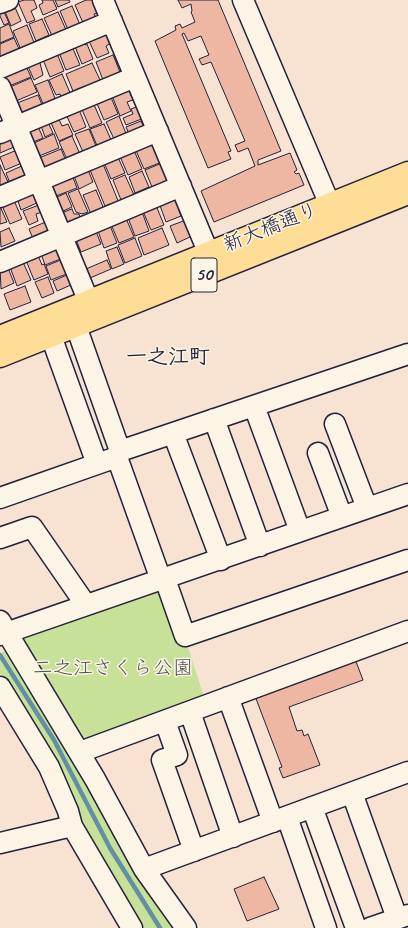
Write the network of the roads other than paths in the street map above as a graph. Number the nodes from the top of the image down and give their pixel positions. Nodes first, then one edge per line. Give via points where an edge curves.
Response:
1 (8, 0) edge
2 (103, 0) edge
3 (244, 0) edge
4 (0, 3) edge
5 (112, 21) junction
6 (0, 68) edge
7 (135, 77) junction
8 (0, 88) edge
9 (8, 130) edge
10 (158, 131) junction
11 (408, 173) edge
12 (39, 181) junction
13 (181, 186) junction
14 (408, 193) edge
15 (0, 197) edge
16 (330, 205) junction
17 (62, 236) junction
18 (209, 254) junction
19 (0, 262) edge
20 (89, 302) junction
21 (76, 326) junction
22 (51, 336) junction
23 (0, 337) edge
24 (408, 354) edge
25 (0, 356) edge
26 (254, 406) junction
27 (214, 419) junction
28 (335, 424) dead end
29 (174, 433) junction
30 (318, 453) dead end
31 (118, 454) junction
32 (97, 464) junction
33 (408, 494) edge
34 (0, 498) edge
35 (367, 508) junction
36 (342, 517) junction
37 (300, 531) junction
38 (0, 538) edge
39 (260, 546) junction
40 (221, 560) junction
41 (408, 560) edge
42 (163, 579) junction
43 (86, 605) junction
44 (2, 630) edge
45 (408, 631) edge
46 (0, 687) edge
47 (228, 697) junction
48 (190, 712) junction
49 (165, 721) junction
50 (80, 752) junction
51 (408, 772) edge
52 (352, 793) junction
53 (312, 807) junction
54 (280, 819) junction
55 (72, 826) junction
56 (234, 837) junction
57 (0, 843) edge
58 (194, 851) junction
59 (144, 869) junction
60 (403, 917) edge
61 (132, 928) edge
62 (186, 928) edge
63 (326, 928) edge
64 (356, 928) edge
65 (370, 928) edge

1 - 4 street
2 - 5 street
3 - 16 street
5 - 6 street
5 - 7 street
7 - 9 street
7 - 10 street
8 - 9 street
9 - 12 street
10 - 12 street
10 - 13 street
11 - 16 main road, 新大橋通り / 50
12 - 15 street
12 - 17 street
13 - 17 street
13 - 18 street
14 - 21 main road, 新大橋通り / 50
16 - 18 main road, 新大橋通り / 50
17 - 19 street
17 - 20 street
18 - 20 main road, 新大橋通り / 50
20 - 23 main road, 新大橋通り / 50
21 - 22 main road, 新大橋通り / 50
21 - 31 street
22 - 25 main road, 新大橋通り / 50
22 - 32 street
24 - 26 street
26 - 27 street
26 - 37 street
27 - 29 street
27 - 39 street
28 - 35 street
29 - 31 street
29 - 40 street
30 - 36 street
31 - 32 street
31 - 42 street
32 - 34 street
33 - 35 street
35 - 36 street
36 - 37 street
37 - 39 street
38 - 43 street via 32,527
39 - 40 street
40 - 42 street
41 - 42 street via 185,636
42 - 43 street
43 - 44 street
44 - 50 street
45 - 47 street
46 - 55 street via 48,767
47 - 48 street
47 - 54 street
48 - 49 street
48 - 56 street
49 - 50 street
49 - 58 street via 177,755 162,760
50 - 59 street
51 - 52 street
52 - 53 street
52 - 60 street
53 - 54 street
53 - 64 street
54 - 56 street
54 - 63 street
55 - 57 street
55 - 61 street
56 - 58 street
58 - 59 street
59 - 62 street
60 - 65 street

